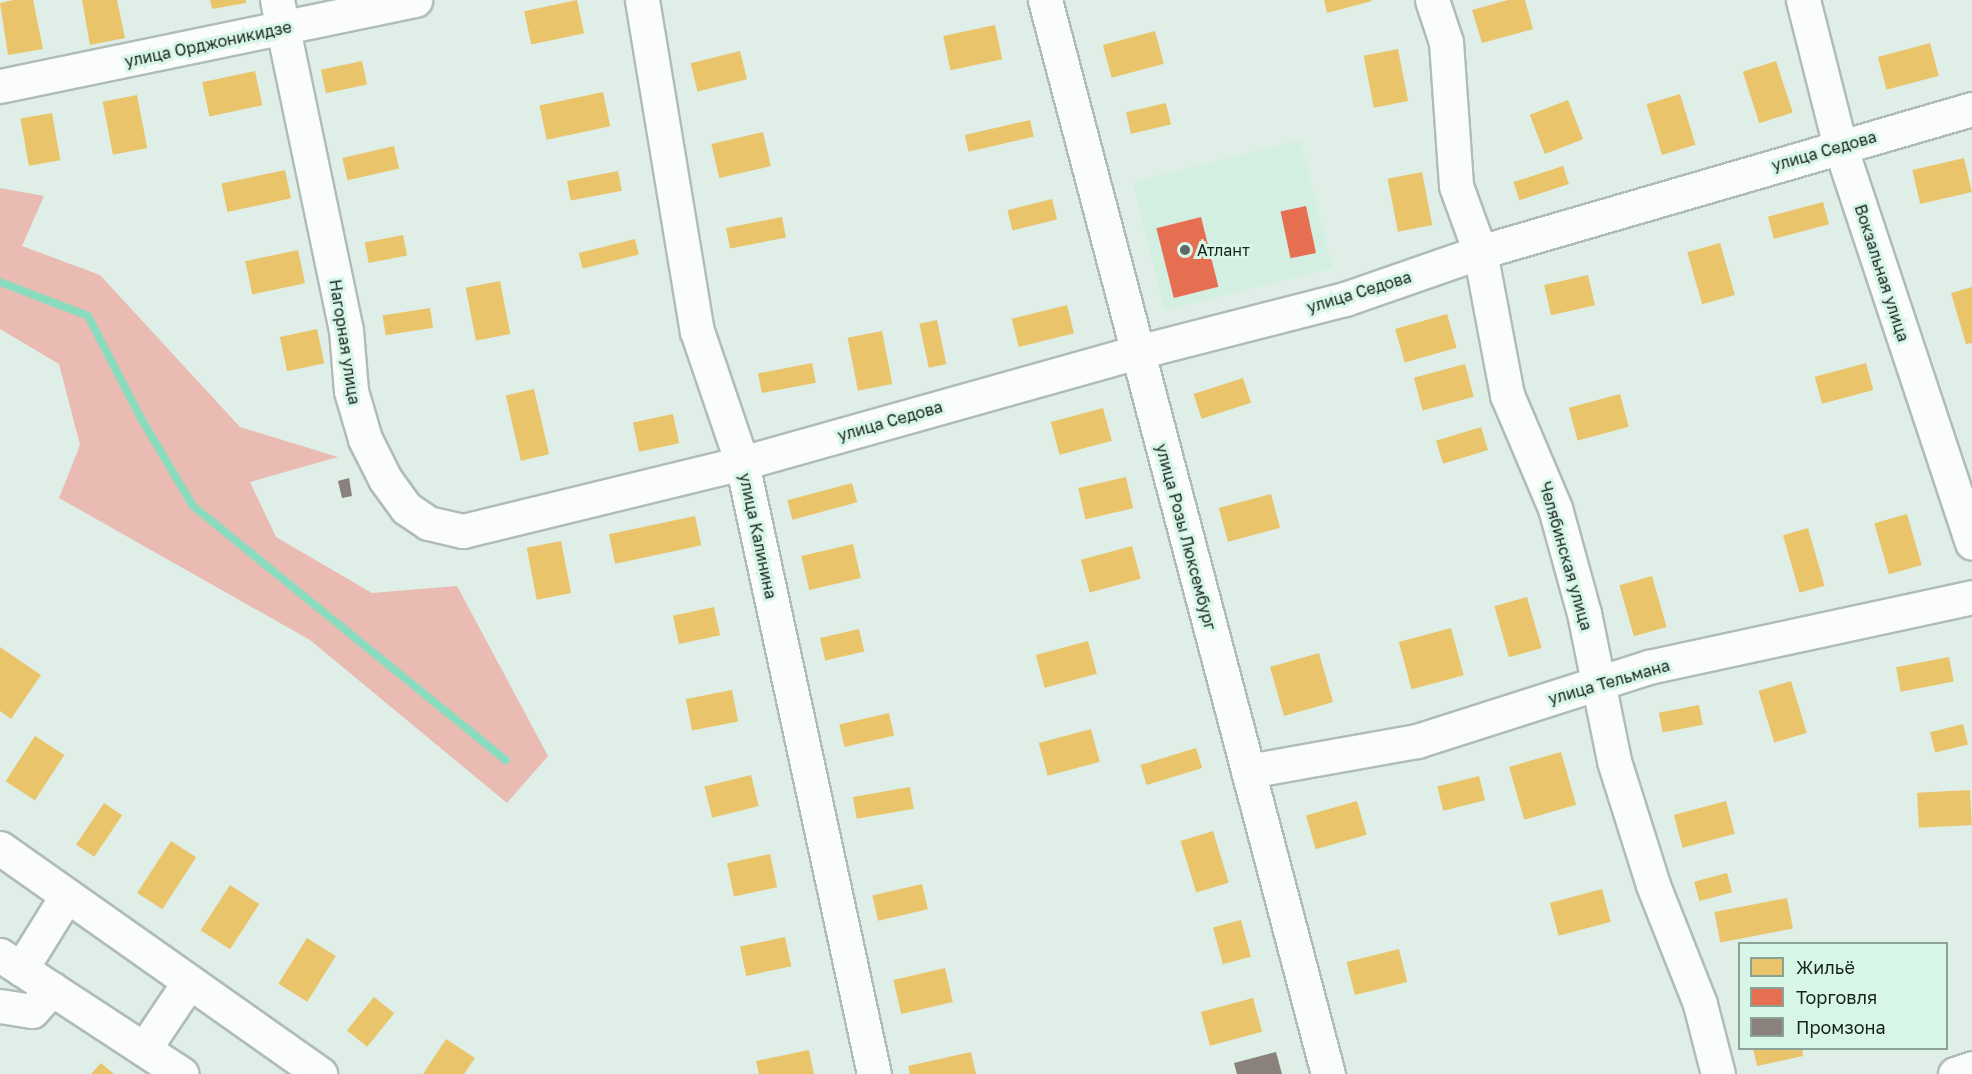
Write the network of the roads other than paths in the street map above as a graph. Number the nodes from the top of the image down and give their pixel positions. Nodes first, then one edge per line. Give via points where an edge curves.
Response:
1 (415, 0) edge
2 (642, 0) edge
3 (1045, 0) edge
4 (1432, 0) edge
5 (1803, 0) edge
6 (281, 14) edge
7 (0, 86) edge
8 (1972, 109) edge
9 (1840, 146) junction
10 (1480, 252) junction
11 (1138, 352) junction
12 (742, 463) junction
13 (1972, 543) edge
14 (1972, 597) edge
15 (1597, 684) junction
16 (1248, 771) junction
17 (0, 848) edge
18 (67, 895) junction
19 (11, 962) edge
20 (189, 982) junction
21 (52, 989) junction
22 (0, 1006) edge
23 (144, 1049) junction
24 (285, 1064) edge
25 (1972, 1068) edge
26 (182, 1074) edge
27 (320, 1074) edge
28 (874, 1074) edge
29 (1328, 1074) edge
30 (1718, 1074) edge
31 (1955, 1074) edge

1 - 6 street, улица Орджоникидзе
2 - 12 street, улица Калинина via 698,331
3 - 11 street, улица Розы Люксембург
4 - 10 street, Челябинская улица via 1446,42 1456,186
5 - 9 street, Вокзальная улица
6 - 7 street, улица Орджоникидзе
6 - 12 street, Нагорная улица via 346,330 351,391 365,439 385,479 406,508 428,523 463,531
8 - 9 street, улица Седова
9 - 10 street, улица Седова
9 - 13 street, Вокзальная улица
10 - 11 street, улица Седова via 1345,299
10 - 15 street, Челябинская улица via 1507,395 1532,446 1555,508 1584,614
11 - 12 street, улица Седова
11 - 16 street, улица Розы Люксембург
12 - 28 street, улица Калинина
14 - 15 street, улица Тельмана via 1649,668
15 - 16 street, улица Тельмана via 1417,741
15 - 30 street, Челябинская улица via 1614,761 1649,874 1700,1004
16 - 29 street, улица Розы Люксембург
17 - 18 street
18 - 19 street
18 - 20 street
19 - 21 street
20 - 23 street
20 - 24 street
21 - 22 street via 32,1011
21 - 23 street
23 - 26 street
24 - 27 street
25 - 31 street

